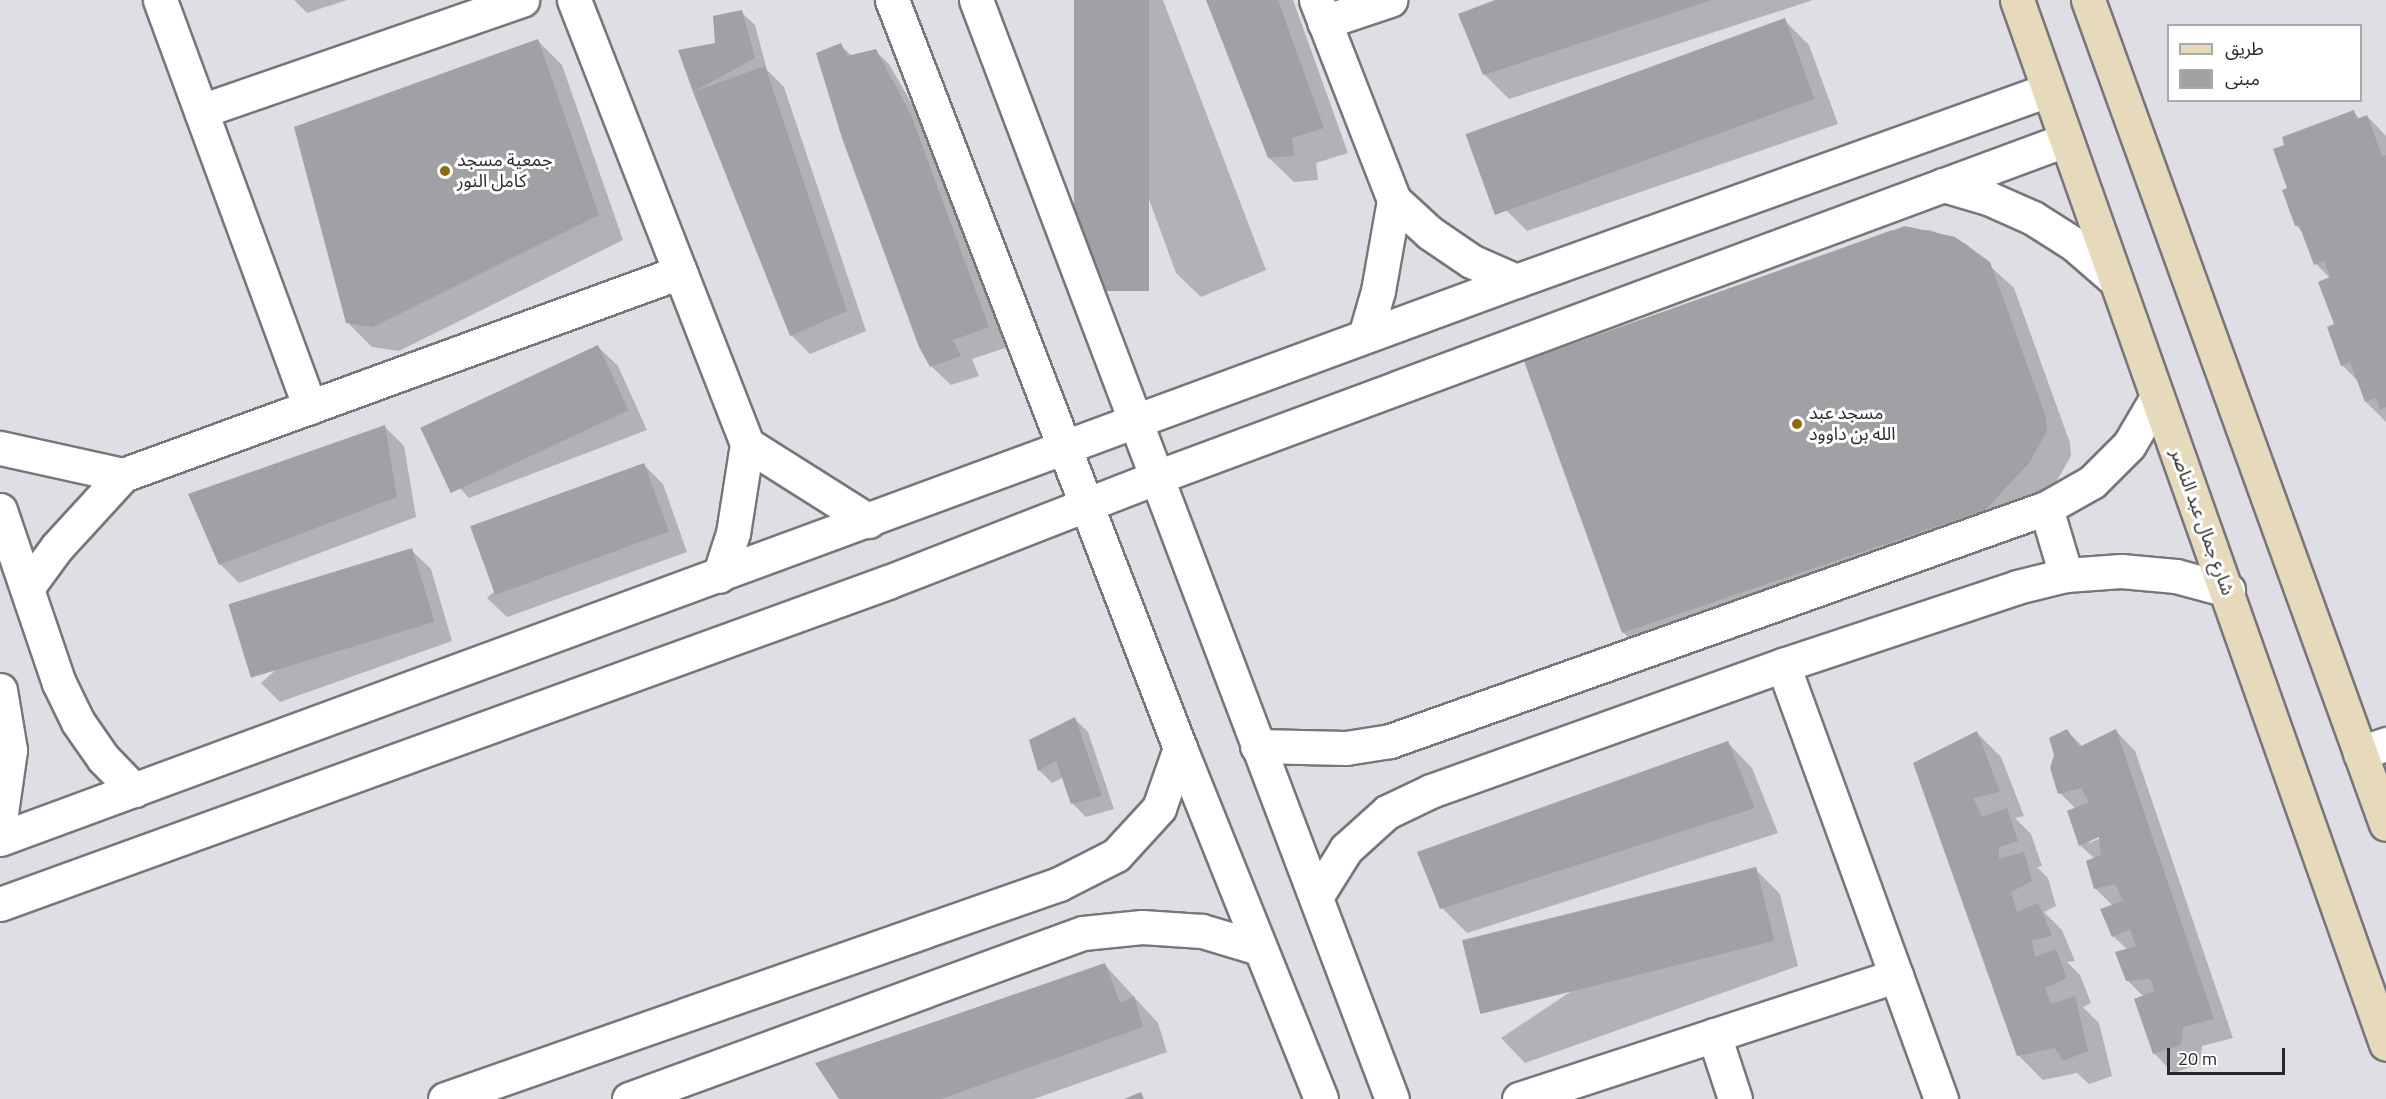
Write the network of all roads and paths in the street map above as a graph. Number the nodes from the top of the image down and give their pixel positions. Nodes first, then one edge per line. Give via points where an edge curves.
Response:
1 (160, 0) edge
2 (522, 0) edge
3 (574, 0) edge
4 (892, 0) edge
5 (976, 0) edge
6 (1390, 0) edge
7 (2017, 0) edge
8 (2088, 0) edge
9 (1320, 11) edge
10 (2048, 90) junction
11 (201, 111) junction
12 (2065, 140) junction
13 (1943, 185) junction
14 (1394, 200) junction
15 (680, 272) junction
16 (2112, 277) junction
17 (1516, 280) junction
18 (1365, 336) junction
19 (2156, 399) junction
20 (310, 407) junction
21 (1137, 421) junction
22 (747, 444) junction
23 (1065, 447) junction
24 (0, 448) edge
25 (123, 475) junction
26 (1157, 477) junction
27 (1088, 506) junction
28 (2046, 508) junction
29 (0, 510) edge
30 (869, 521) junction
31 (2066, 575) junction
32 (719, 576) junction
33 (27, 588) junction
34 (2228, 590) junction
35 (1783, 665) junction
36 (0, 690) edge
37 (1257, 746) junction
38 (1180, 748) junction
39 (2373, 749) edge
40 (134, 790) junction
41 (2384, 814) edge
42 (0, 820) edge
43 (0, 839) edge
44 (1316, 897) junction
45 (0, 904) edge
46 (1259, 948) junction
47 (1896, 976) junction
48 (1714, 1035) junction
49 (2386, 1044) edge
50 (1314, 1094) edge
51 (446, 1099) edge
52 (629, 1099) edge
53 (1392, 1099) edge
54 (1519, 1099) edge
55 (1734, 1099) edge
56 (1941, 1099) edge

1 - 11 street
2 - 11 street
3 - 15 street
4 - 23 street
5 - 21 street
6 - 9 street
7 - 10 main road, شارع جمال عبد الناصر
8 - 39 main road
9 - 14 street
10 - 12 main road, شارع جمال عبد الناصر
10 - 17 street
11 - 20 street
12 - 13 street
12 - 16 main road, شارع جمال عبد الناصر
13 - 16 street via 1988,198 2033,218 2074,244
13 - 26 street
14 - 17 street via 1430,234 1471,261
14 - 18 street via 1383,268
15 - 20 street
15 - 22 street
16 - 19 main road, شارع جمال عبد الناصر
17 - 18 street
18 - 21 street
19 - 28 street via 2129,445 2092,482
19 - 34 main road, شارع جمال عبد الناصر
20 - 25 street
21 - 23 street
21 - 26 street
22 - 30 street
22 - 32 street via 733,533
23 - 27 street
23 - 30 street
24 - 25 street
25 - 33 street via 57,547
26 - 27 street
26 - 37 street
27 - 38 street
27 - 45 street
28 - 31 street
28 - 37 street via 1390,741 1335,748
29 - 33 street
30 - 32 street
31 - 34 street via 2121,570 2175,576
31 - 35 street via 2017,587
32 - 40 street
33 - 40 street via 58,683 78,722 103,758
34 - 49 main road, شارع جمال عبد الناصر
35 - 44 street via 1431,791 1387,812 1346,849
35 - 47 street
36 - 42 street via 10,750 7,797
37 - 44 street
38 - 46 street
38 - 51 street via 1159,808 1152,816 1116,855 1059,884
39 - 41 main road
40 - 43 street
44 - 53 street
46 - 50 street
46 - 52 street via 1202,931 1142,927 1083,933
47 - 48 street
47 - 56 street
48 - 54 street
48 - 55 street

